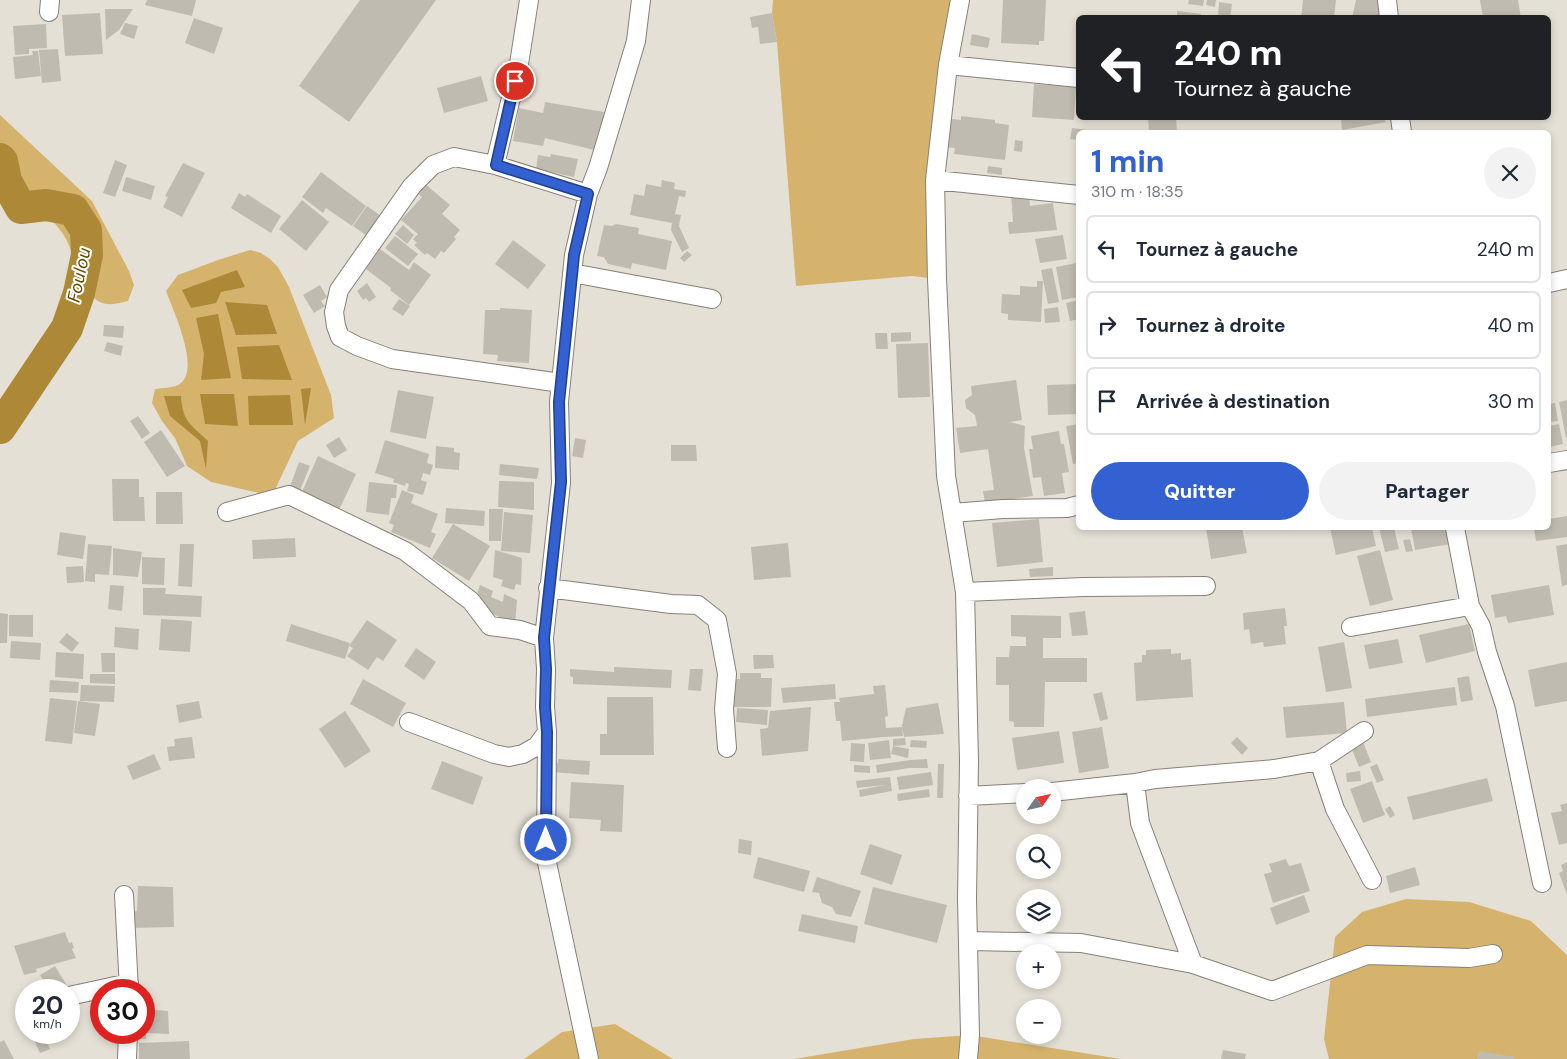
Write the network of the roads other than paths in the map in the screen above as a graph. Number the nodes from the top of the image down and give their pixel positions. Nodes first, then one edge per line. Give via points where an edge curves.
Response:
1 (529, 0) edge
2 (641, 0) edge
3 (960, 0) edge
4 (1387, 0) edge
5 (1389, 15) edge
6 (948, 65) junction
7 (1076, 78) edge
8 (496, 165) junction
9 (935, 180) junction
10 (588, 194) junction
11 (1076, 194) edge
12 (572, 273) junction
13 (1567, 279) edge
14 (1551, 283) edge
15 (712, 300) dead end
16 (561, 383) junction
17 (1567, 460) edge
18 (1551, 463) edge
19 (1076, 506) edge
20 (227, 512) dead end
21 (952, 513) junction
22 (1455, 530) edge
23 (1206, 586) dead end
24 (548, 588) junction
25 (964, 592) junction
26 (1470, 606) junction
27 (1351, 627) dead end
28 (544, 638) junction
29 (410, 722) dead end
30 (1364, 731) dead end
31 (547, 732) junction
32 (727, 748) dead end
33 (1319, 761) junction
34 (1135, 783) junction
35 (1061, 791) edge
36 (1016, 793) edge
37 (968, 796) junction
38 (1372, 880) dead end
39 (1542, 883) dead end
40 (124, 895) dead end
41 (968, 941) junction
42 (1493, 954) dead end
43 (1193, 964) junction
44 (129, 979) edge
45 (128, 1044) edge
46 (127, 1059) edge
47 (590, 1059) edge
48 (968, 1059) edge

1 - 8 street via 519,64
2 - 10 street via 636,41
3 - 6 street
4 - 5 street
6 - 7 street
6 - 9 street
8 - 10 street
8 - 16 street via 454,157 433,165 412,186 339,290 334,312 336,326 340,337 392,359
9 - 11 street
9 - 21 street via 936,279 946,476
10 - 12 street
12 - 15 street
12 - 16 street
13 - 14 street
16 - 24 street via 561,482
17 - 18 street
19 - 21 street
20 - 28 street via 289,495 405,551 471,601 490,626 520,630
21 - 25 street
22 - 26 street
23 - 25 street
24 - 28 street
24 - 32 street via 698,605 717,620 727,674 724,709
25 - 37 street
26 - 27 street
26 - 39 street via 1481,626 1505,706
28 - 31 street
29 - 31 street via 509,757 537,746
30 - 33 street
31 - 47 street via 546,858
33 - 34 street via 1274,769
33 - 38 street via 1335,809
34 - 35 street
34 - 43 street via 1140,824
36 - 37 street
37 - 41 street
40 - 44 street
41 - 43 street via 1081,943
41 - 48 street
42 - 43 street via 1469,958 1368,955 1272,991
45 - 46 street

